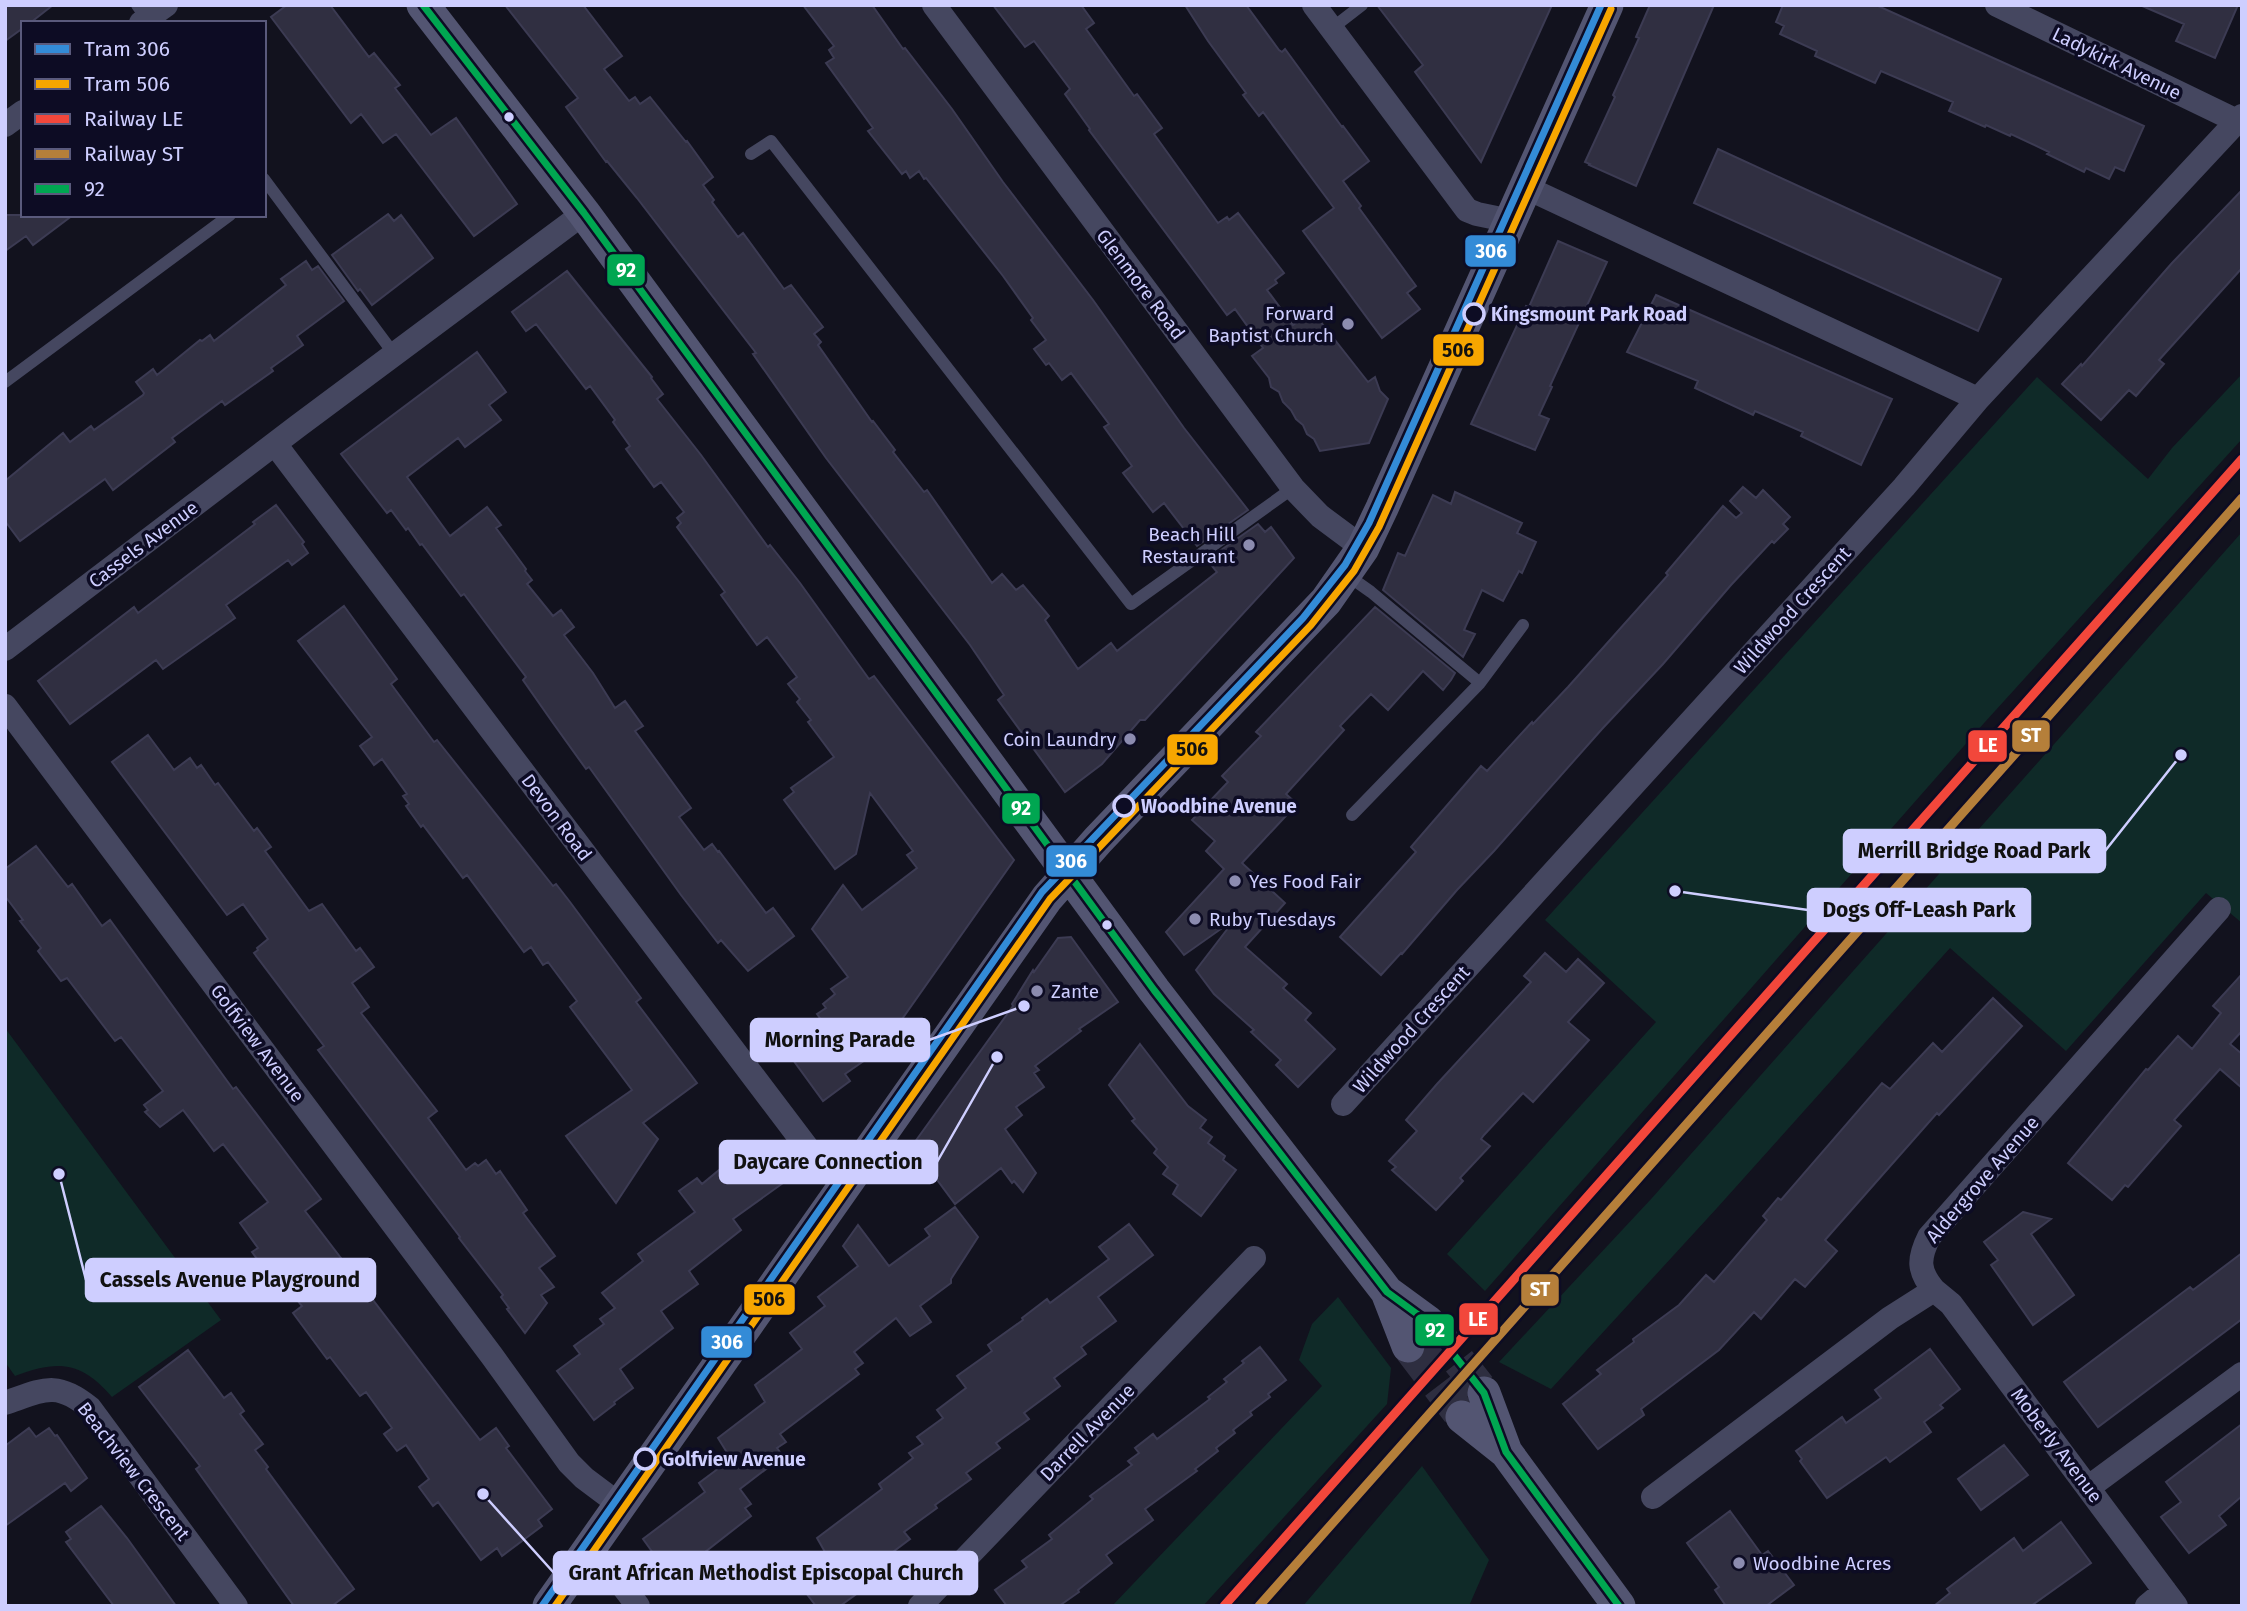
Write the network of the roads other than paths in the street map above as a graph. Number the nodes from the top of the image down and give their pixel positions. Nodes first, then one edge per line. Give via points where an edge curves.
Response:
1 (422, 5) edge
2 (934, 5) edge
3 (1314, 5) edge
4 (1362, 5) edge
5 (1607, 5) edge
6 (1997, 5) edge
7 (1331, 29) junction
8 (21, 113) edge
9 (2240, 118) edge
10 (5, 125) edge
11 (751, 154) dead end
12 (266, 185) edge
13 (1525, 187) junction
14 (584, 213) junction
15 (227, 217) edge
16 (1511, 221) junction
17 (394, 354) junction
18 (5, 382) edge
19 (1978, 399) junction
20 (275, 444) junction
21 (1293, 488) junction
22 (1354, 561) junction
23 (1524, 625) dead end
24 (5, 649) edge
25 (1480, 683) junction
26 (5, 706) edge
27 (1352, 815) dead end
28 (1069, 873) junction
29 (2219, 909) dead end
30 (1343, 1104) dead end
31 (849, 1178) junction
32 (1254, 1258) dead end
33 (1934, 1290) junction
34 (1418, 1334) tunnel mouth
35 (2242, 1374) edge
36 (5, 1404) edge
37 (1473, 1405) tunnel mouth
38 (2089, 1487) junction
39 (1653, 1497) dead end
40 (620, 1505) junction
41 (587, 1551) junction
42 (2163, 1601) edge
43 (236, 1606) edge
44 (549, 1606) edge
45 (638, 1606) edge
46 (920, 1606) edge
47 (1619, 1606) edge

1 - 14 main road
2 - 21 street, Glenmore Road
3 - 7 street
4 - 7 lane
5 - 13 main road
6 - 9 street, Ladykirk Avenue
7 - 16 street via 1467,210
8 - 10 street
9 - 19 street, Wildwood Crescent
11 - 21 lane via 771,141 1131,604
12 - 17 lane
13 - 16 main road
13 - 19 street
14 - 17 street, Cassels Avenue
14 - 28 main road
15 - 18 lane
16 - 22 main road
17 - 20 street, Cassels Avenue
19 - 30 street, Wildwood Crescent via 1895,497
20 - 24 street, Cassels Avenue
20 - 31 street, Devon Road via 813,1154
21 - 22 street, Glenmore Road
22 - 25 lane via 1371,592
22 - 28 main road via 1281,651
23 - 25 lane
25 - 27 lane
26 - 40 street, Golfview Avenue via 569,1463
28 - 31 main road via 1020,934
28 - 34 main road
29 - 33 street, Aldergrove Avenue via 1929,1237 1921,1264 1924,1278
31 - 40 main road
32 - 46 street, Darrell Avenue
33 - 38 street, Moberly Avenue via 1951,1304
33 - 39 street via 1890,1318
35 - 38 street
36 - 43 street, Beachview Crescent via 50,1390 73,1395 90,1408
37 - 47 main road
38 - 42 street, Moberly Avenue
40 - 41 main road
41 - 44 main road
41 - 45 street via 615,1576

